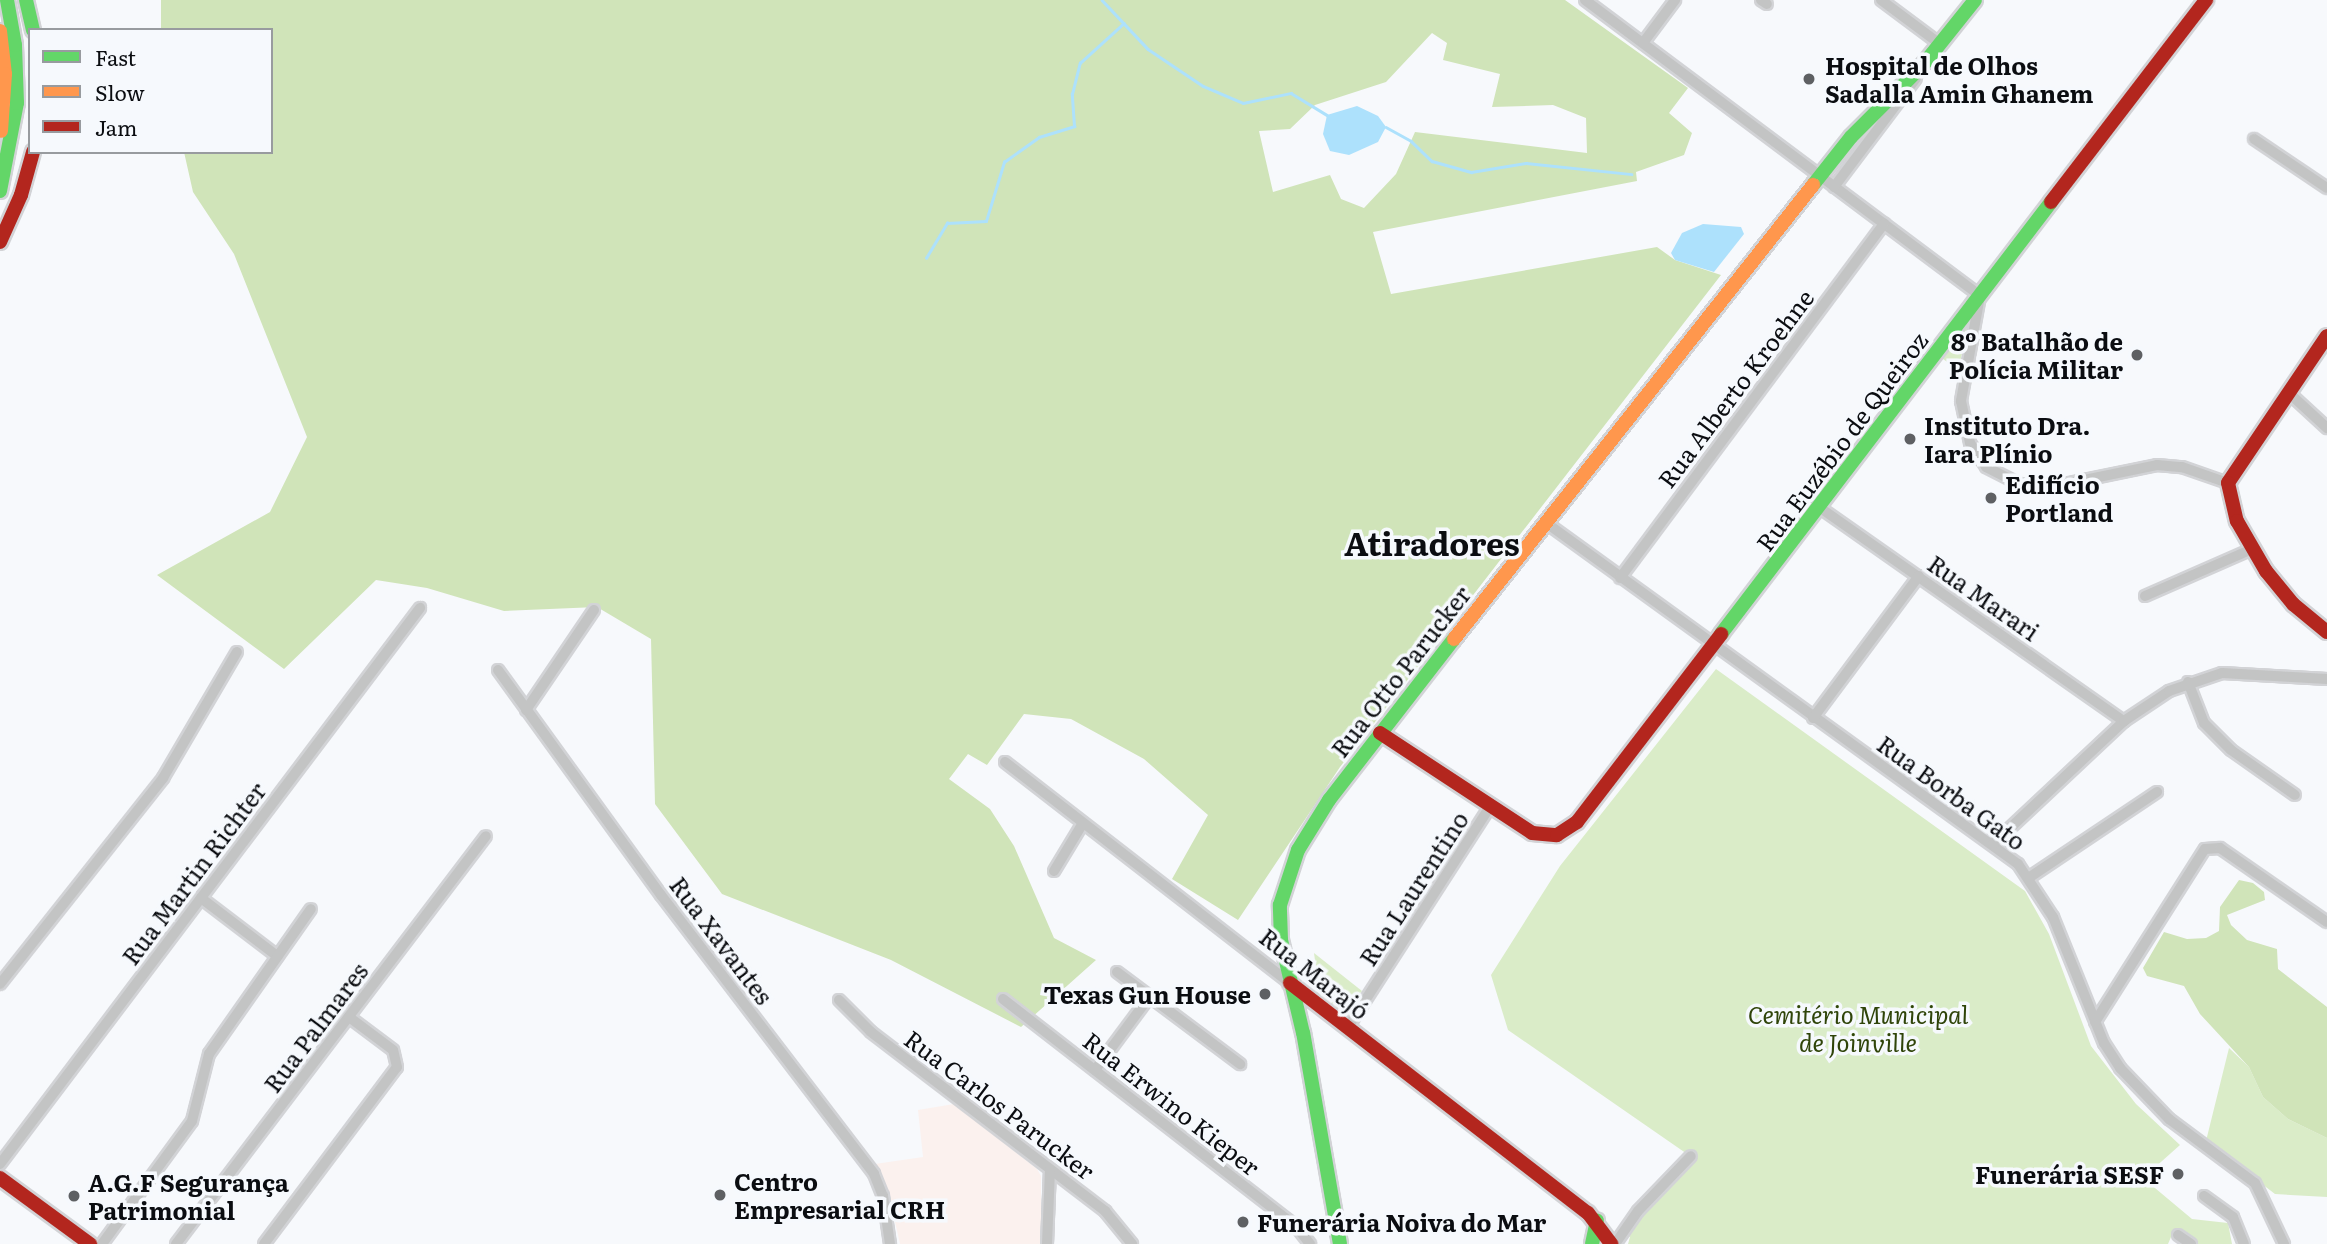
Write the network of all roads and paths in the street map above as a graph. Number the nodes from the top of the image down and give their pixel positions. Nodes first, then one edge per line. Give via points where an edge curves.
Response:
1 (7, 0) edge
2 (26, 0) edge
3 (1586, 0) edge
4 (1675, 0) edge
5 (1881, 0) edge
6 (1975, 0) edge
7 (2206, 0) edge
8 (33, 28) edge
9 (0, 30) edge
10 (1643, 43) junction
11 (1940, 44) junction
12 (1923, 65) junction
13 (0, 139) edge
14 (2254, 139) dead end
15 (32, 154) edge
16 (1820, 176) junction
17 (1834, 187) junction
18 (2327, 188) edge
19 (0, 191) edge
20 (1884, 224) junction
21 (0, 242) edge
22 (1980, 296) junction
23 (2327, 336) edge
24 (2289, 393) junction
25 (2327, 428) edge
26 (2228, 483) junction
27 (1819, 507) junction
28 (1545, 522) junction
29 (2252, 549) junction
30 (1919, 576) junction
31 (1620, 578) junction
32 (2145, 596) dead end
33 (420, 608) dead end
34 (594, 610) dead end
35 (2327, 632) edge
36 (1713, 646) junction
37 (237, 652) dead end
38 (498, 670) dead end
39 (2326, 679) edge
40 (2188, 682) junction
41 (526, 710) junction
42 (1813, 718) junction
43 (2124, 721) junction
44 (1380, 733) junction
45 (1005, 762) dead end
46 (2157, 792) dead end
47 (2295, 795) dead end
48 (1490, 807) junction
49 (1083, 823) junction
50 (486, 836) dead end
51 (1993, 844) junction
52 (1055, 871) dead end
53 (2030, 877) junction
54 (201, 898) junction
55 (311, 909) dead end
56 (2327, 922) edge
57 (277, 956) junction
58 (1117, 972) dead end
59 (1290, 983) junction
60 (0, 984) edge
61 (1150, 996) junction
62 (1003, 999) dead end
63 (839, 1000) dead end
64 (1329, 1013) junction
65 (349, 1017) junction
66 (2095, 1022) junction
67 (1348, 1027) junction
68 (1303, 1032) junction
69 (1240, 1064) dead end
70 (1095, 1070) junction
71 (1690, 1156) dead end
72 (0, 1164) edge
73 (1050, 1170) junction
74 (0, 1178) edge
75 (2204, 1196) dead end
76 (1597, 1221) junction
77 (2178, 1235) dead end
78 (90, 1244) edge
79 (102, 1244) edge
80 (176, 1244) edge
81 (264, 1244) edge
82 (890, 1244) edge
83 (1048, 1244) edge
84 (1132, 1244) edge
85 (1310, 1244) edge
86 (1340, 1244) edge
87 (1592, 1244) edge
88 (1613, 1244) edge
89 (2191, 1244) edge
90 (2244, 1244) edge
91 (2284, 1244) edge

1 - 19 main road via 15,45 17,103
2 - 8 main road
3 - 10 street
4 - 10 street
5 - 11 street
6 - 11 main road, Rua Otto Parucker
7 - 22 main road, Rua Euzébio de Queiroz
9 - 13 main road via 5,97
10 - 16 street
11 - 12 main road, Rua Otto Parucker
12 - 16 main road, Rua Otto Parucker via 1874,110
12 - 17 street via 1906,95
14 - 18 street
15 - 21 main road
16 - 17 street
16 - 28 main road, Rua Otto Parucker
17 - 20 street
20 - 22 street
20 - 31 street, Rua Alberto Kroehne
22 - 26 street via 1961,401 1970,443 1986,467 2019,484 2045,488 2157,465 2182,467
22 - 27 main road, Rua Euzébio de Queiroz
23 - 24 main road
24 - 25 street
24 - 26 main road
26 - 29 main road via 2231,504
27 - 30 street, Rua Marari
27 - 36 main road, Rua Euzébio de Queiroz
28 - 31 street, Rua Borba Gato
28 - 44 main road, Rua Otto Parucker
29 - 32 street
29 - 35 main road via 2294,604
30 - 42 street
30 - 43 street, Rua Marari
31 - 36 street, Rua Borba Gato
33 - 54 street, Rua Martin Richter
34 - 41 street
36 - 42 street, Rua Borba Gato
36 - 48 main road, Rua Euzébio de Queiroz via 1586,813 1557,835 1532,833
37 - 60 street via 163,778
38 - 41 street, Rua Xavantes
39 - 40 street via 2243,671
40 - 43 street
40 - 47 street via 2195,711 2213,733
41 - 82 street, Rua Xavantes via 874,1174 883,1196
42 - 51 street, Rua Borba Gato
43 - 51 street
44 - 48 main road
44 - 59 main road, Rua Otto Parucker via 1318,816 1287,877 1279,922
45 - 49 street, Rua Marajó
46 - 53 street
48 - 67 street, Rua Laurentino
49 - 52 street
49 - 59 street, Rua Marajó
50 - 65 street, Rua Palmares
51 - 53 street, Rua Borba Gato
53 - 66 street, Rua Borba Gato via 2060,933
54 - 57 street
54 - 72 street, Rua Martin Richter
55 - 57 street
56 - 66 street via 2220,848 2205,849
57 - 79 street via 209,1054 192,1121
58 - 61 street
59 - 64 main road, Rua Marajó
59 - 68 main road, Rua Otto Parucker
61 - 69 street
61 - 70 street
62 - 70 street, Rua Erwino Kieper
63 - 73 street, Rua Carlos Parucker via 871,1032
64 - 67 main road, Rua Marajó
64 - 68 main road via 1310,1016
65 - 80 street, Rua Palmares
65 - 81 street via 384,1042 397,1058 393,1076
66 - 91 street, Rua Borba Gato via 2112,1057 2144,1096 2255,1183
67 - 76 main road, Rua Marajó
68 - 86 main road, Rua Otto Parucker
70 - 85 street, Rua Erwino Kieper via 1296,1226
71 - 88 street
73 - 83 street
73 - 84 street, Rua Carlos Parucker via 1114,1220
74 - 78 main road
75 - 90 street via 2232,1217
76 - 87 main road
76 - 88 main road, Rua Marajó
77 - 89 street

